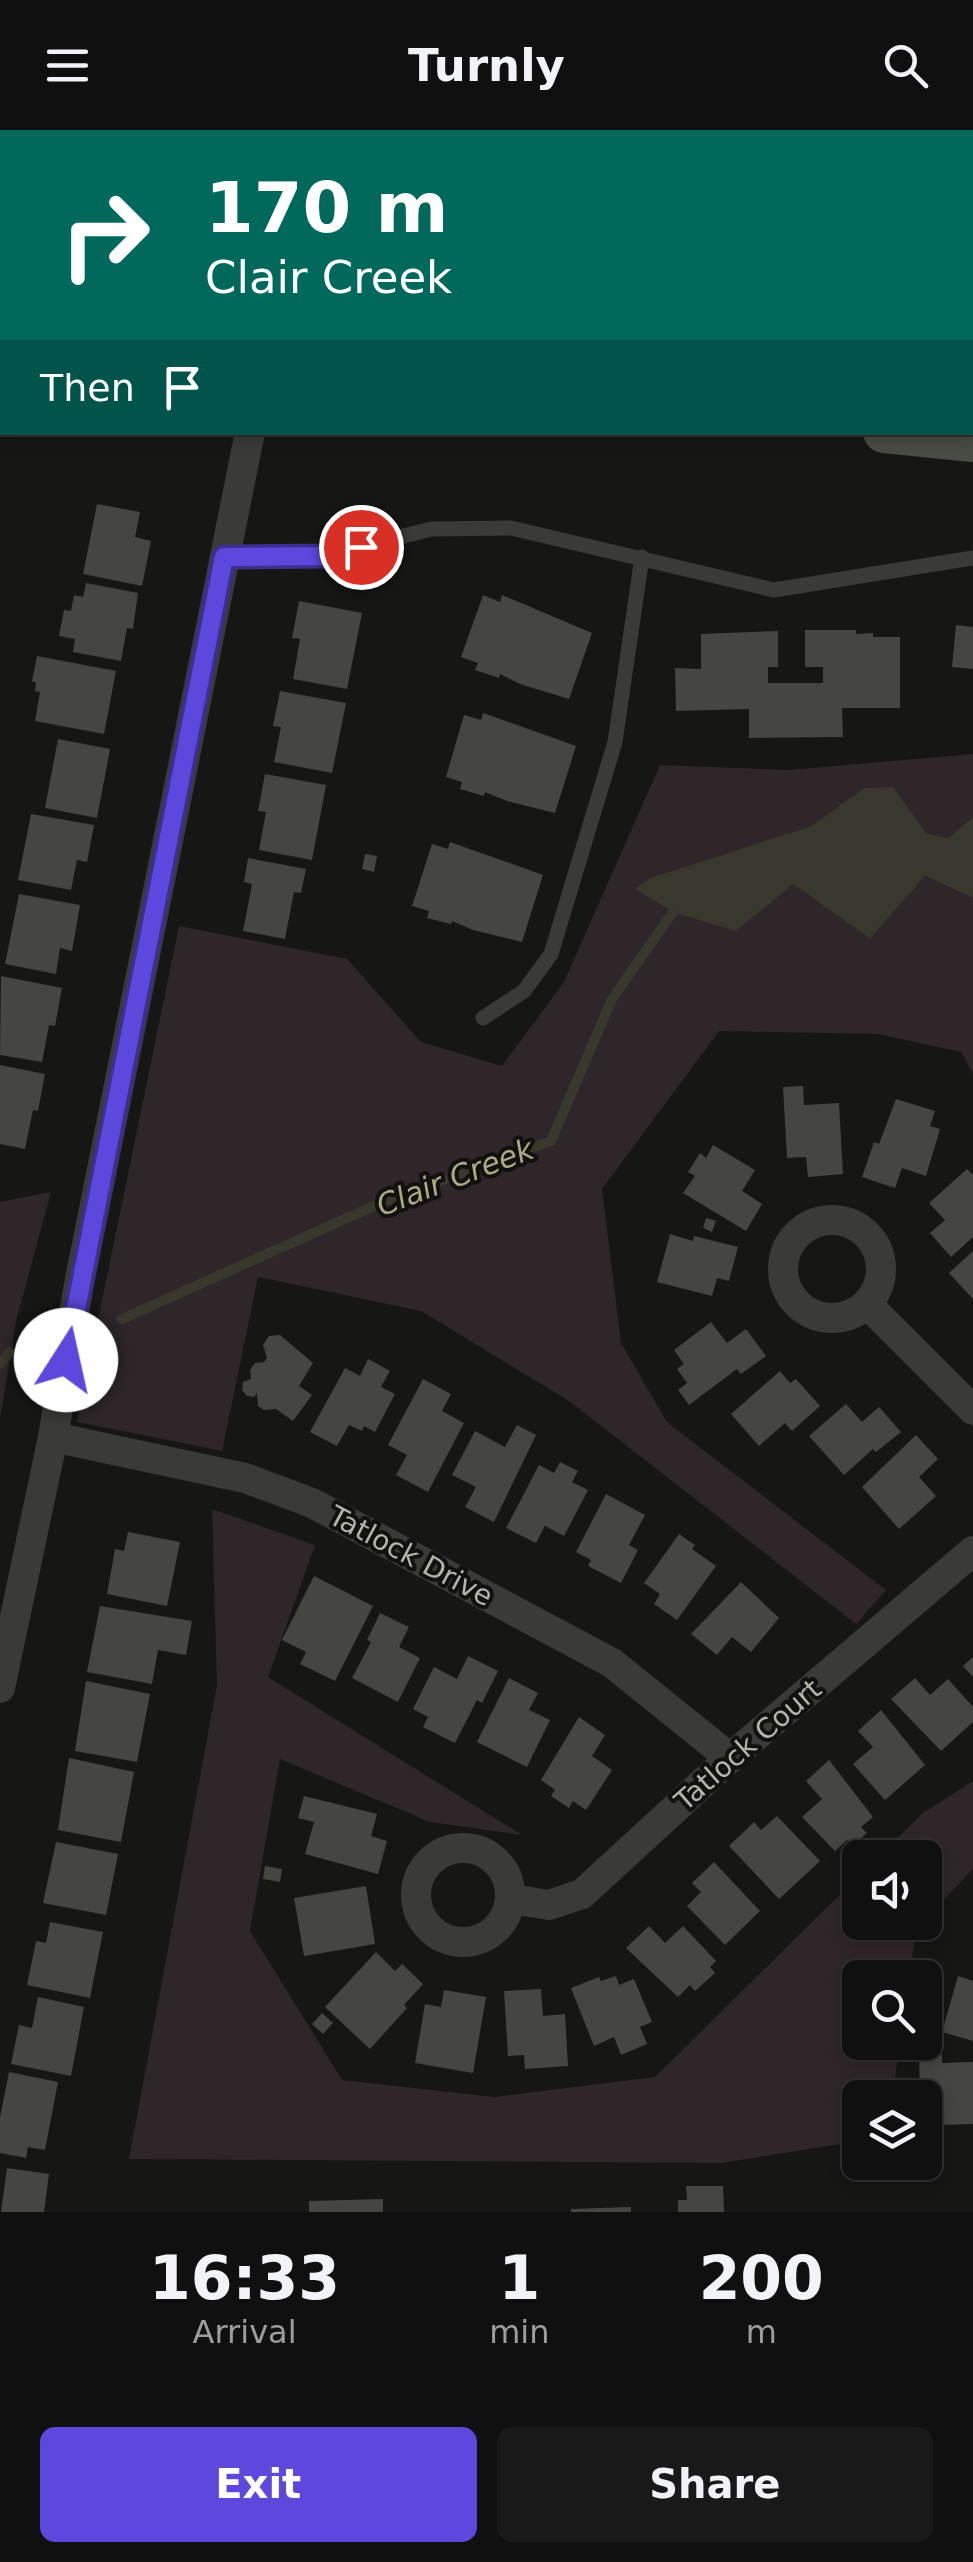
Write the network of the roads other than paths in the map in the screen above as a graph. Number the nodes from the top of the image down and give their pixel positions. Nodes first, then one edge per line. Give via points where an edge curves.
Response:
1 (249, 435) edge
2 (914, 435) edge
3 (973, 441) edge
4 (224, 557) junction
5 (642, 557) junction
6 (973, 558) edge
7 (484, 1018) dead end
8 (867, 1304) dead end
9 (973, 1410) edge
10 (53, 1437) junction
11 (973, 1551) edge
12 (0, 1688) edge
13 (730, 1758) junction
14 (511, 1899) dead end

1 - 4 street
2 - 3 main road
4 - 5 lane via 326,556 431,529 512,528
4 - 10 street
5 - 6 lane via 774,590
5 - 7 lane via 615,742 552,954 524,991
8 - 9 street
10 - 12 street
10 - 13 street, Tatlock Drive via 246,1478 312,1503 612,1663
11 - 13 street, Tatlock Court
13 - 14 street, Tatlock Court via 582,1894 550,1906

